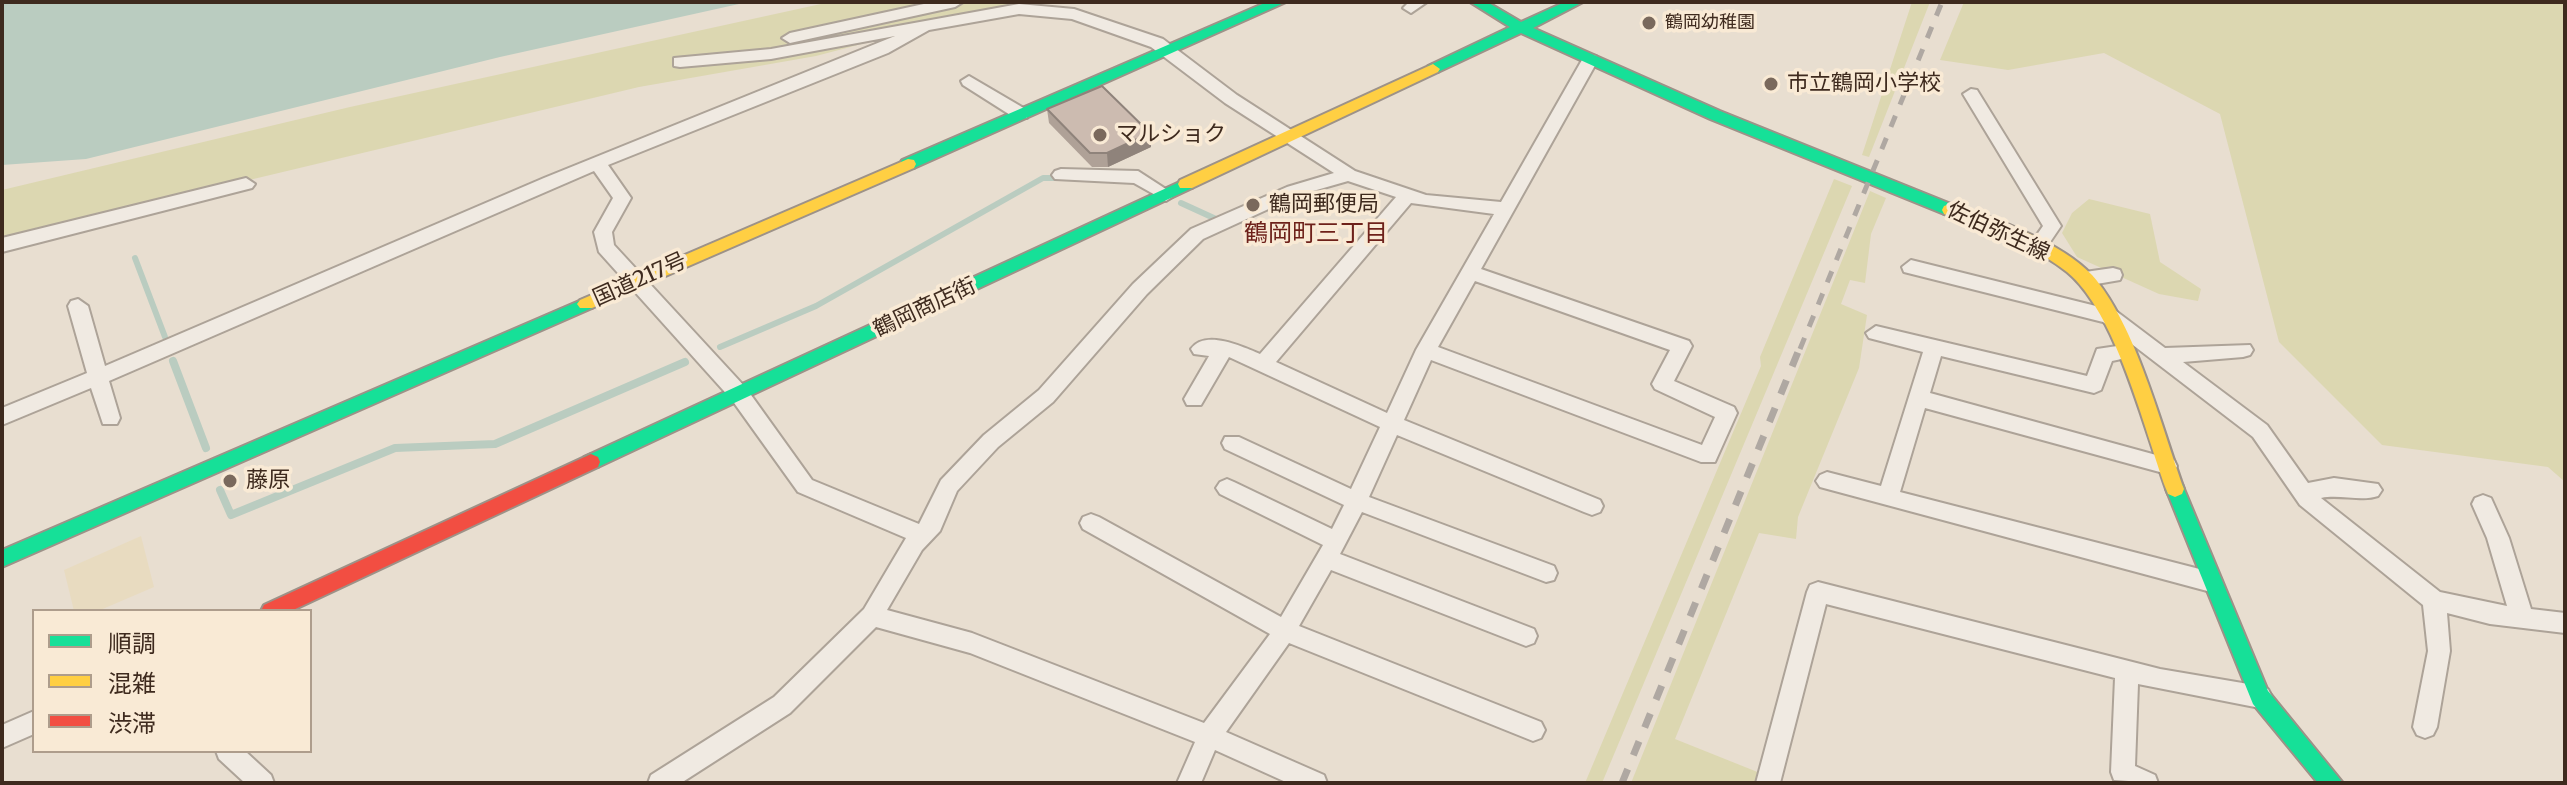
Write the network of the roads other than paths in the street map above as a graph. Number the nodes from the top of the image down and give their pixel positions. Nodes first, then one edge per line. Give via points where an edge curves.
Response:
1 (955, 2) edge
2 (1279, 2) edge
3 (1477, 2) edge
4 (1576, 2) edge
5 (1521, 28) junction
6 (921, 30) junction
7 (1166, 50) junction
8 (1590, 60) junction
9 (969, 81) dead end
10 (1971, 94) dead end
11 (1021, 114) junction
12 (1289, 137) junction
13 (598, 164) junction
14 (1061, 175) dead end
15 (1349, 175) junction
16 (246, 184) dead end
17 (1166, 195) junction
18 (1407, 196) junction
19 (1506, 209) junction
20 (2, 245) edge
21 (2038, 246) junction
22 (1911, 267) dead end
23 (1470, 272) junction
24 (2113, 275) dead end
25 (2085, 279) junction
26 (636, 282) junction
27 (78, 306) dead end
28 (2109, 316) junction
29 (1876, 333) dead end
30 (1934, 347) junction
31 (1201, 349) dead end
32 (1224, 349) junction
33 (1426, 350) junction
34 (2243, 350) dead end
35 (2124, 352) junction
36 (2161, 356) junction
37 (1263, 364) junction
38 (100, 377) junction
39 (739, 394) junction
40 (1919, 398) junction
41 (1194, 399) dead end
42 (2, 417) edge
43 (110, 418) dead end
44 (1392, 424) junction
45 (1232, 443) dead end
46 (2167, 466) junction
47 (1827, 481) dead end
48 (1227, 488) dead end
49 (2371, 490) dead end
50 (2303, 493) junction
51 (1888, 497) junction
52 (1356, 501) junction
53 (2483, 504) dead end
54 (1592, 506) dead end
55 (1091, 523) dead end
56 (923, 535) junction
57 (1331, 550) junction
58 (2, 559) edge
59 (1546, 573) dead end
60 (2211, 582) junction
61 (2434, 600) junction
62 (275, 609) edge
63 (872, 616) junction
64 (2522, 618) junction
65 (2565, 623) edge
66 (1285, 631) junction
67 (1526, 636) dead end
68 (2127, 671) junction
69 (2260, 697) junction
70 (32, 723) edge
71 (2425, 727) dead end
72 (1533, 730) dead end
73 (1209, 736) junction
74 (2, 737) edge
75 (230, 753) edge
76 (262, 783) edge
77 (660, 783) edge
78 (1189, 783) edge
79 (1315, 783) edge
80 (1768, 783) edge
81 (2146, 783) edge
82 (2332, 783) edge

1 - 6 street via 680,62 771,54
2 - 7 main road, 国道217号
3 - 5 main road, 佐伯弥生線
4 - 5 main road, 鶴岡商店街
5 - 8 main road, 佐伯弥生線
5 - 12 main road, 鶴岡商店街
6 - 7 street via 1019,9 1046,10 1074,14
6 - 13 street
7 - 11 main road, 国道217号
7 - 12 street
8 - 19 street
8 - 21 main road, 佐伯弥生線
9 - 11 street
10 - 21 street via 2052,226
11 - 26 main road, 国道217号
12 - 15 street
12 - 17 main road, 鶴岡商店街
13 - 26 street via 622,198 603,232 605,247
13 - 38 street
14 - 17 street via 1138,177
15 - 18 street
15 - 56 street via 1293,191 1197,234 1140,289 1046,396 991,441 948,486
16 - 20 street
17 - 39 main road, 鶴岡商店街
18 - 19 street
18 - 37 street
19 - 23 street
21 - 25 main road, 佐伯弥生線
22 - 28 street
23 - 33 street
23 - 33 street via 1682,346 1662,384 1727,413 1708,456
24 - 25 street
25 - 28 main road, 佐伯弥生線
26 - 39 street
26 - 58 main road, 国道217号
27 - 38 street
28 - 35 main road, 佐伯弥生線
28 - 36 street
29 - 30 street
30 - 35 street via 2094,385 2104,354
30 - 40 street
31 - 32 street
32 - 37 street
32 - 41 street
33 - 44 street
34 - 36 street
35 - 46 main road, 佐伯弥生線
36 - 50 street via 2260,431
37 - 44 street
38 - 42 street
38 - 43 street
39 - 56 street via 805,486
39 - 62 main road, 鶴岡商店街
40 - 46 street
40 - 51 street
44 - 52 street
44 - 54 street
45 - 52 street
46 - 60 main road, 佐伯弥生線
47 - 51 street
48 - 57 street
49 - 50 street via 2334,487
50 - 61 street
51 - 60 street
52 - 57 street
52 - 59 street
53 - 64 street
55 - 66 street
56 - 63 street
57 - 66 street
57 - 67 street
60 - 69 main road, 佐伯弥生線
61 - 64 street
61 - 71 street via 2439,651
63 - 73 street via 972,643
63 - 77 street via 782,705
64 - 65 street
66 - 72 street
66 - 73 street
68 - 69 street
68 - 80 street via 1818,592
68 - 81 street via 2123,772
69 - 82 main road, 佐伯弥生線
70 - 74 street
73 - 78 street
73 - 79 street
75 - 76 street

